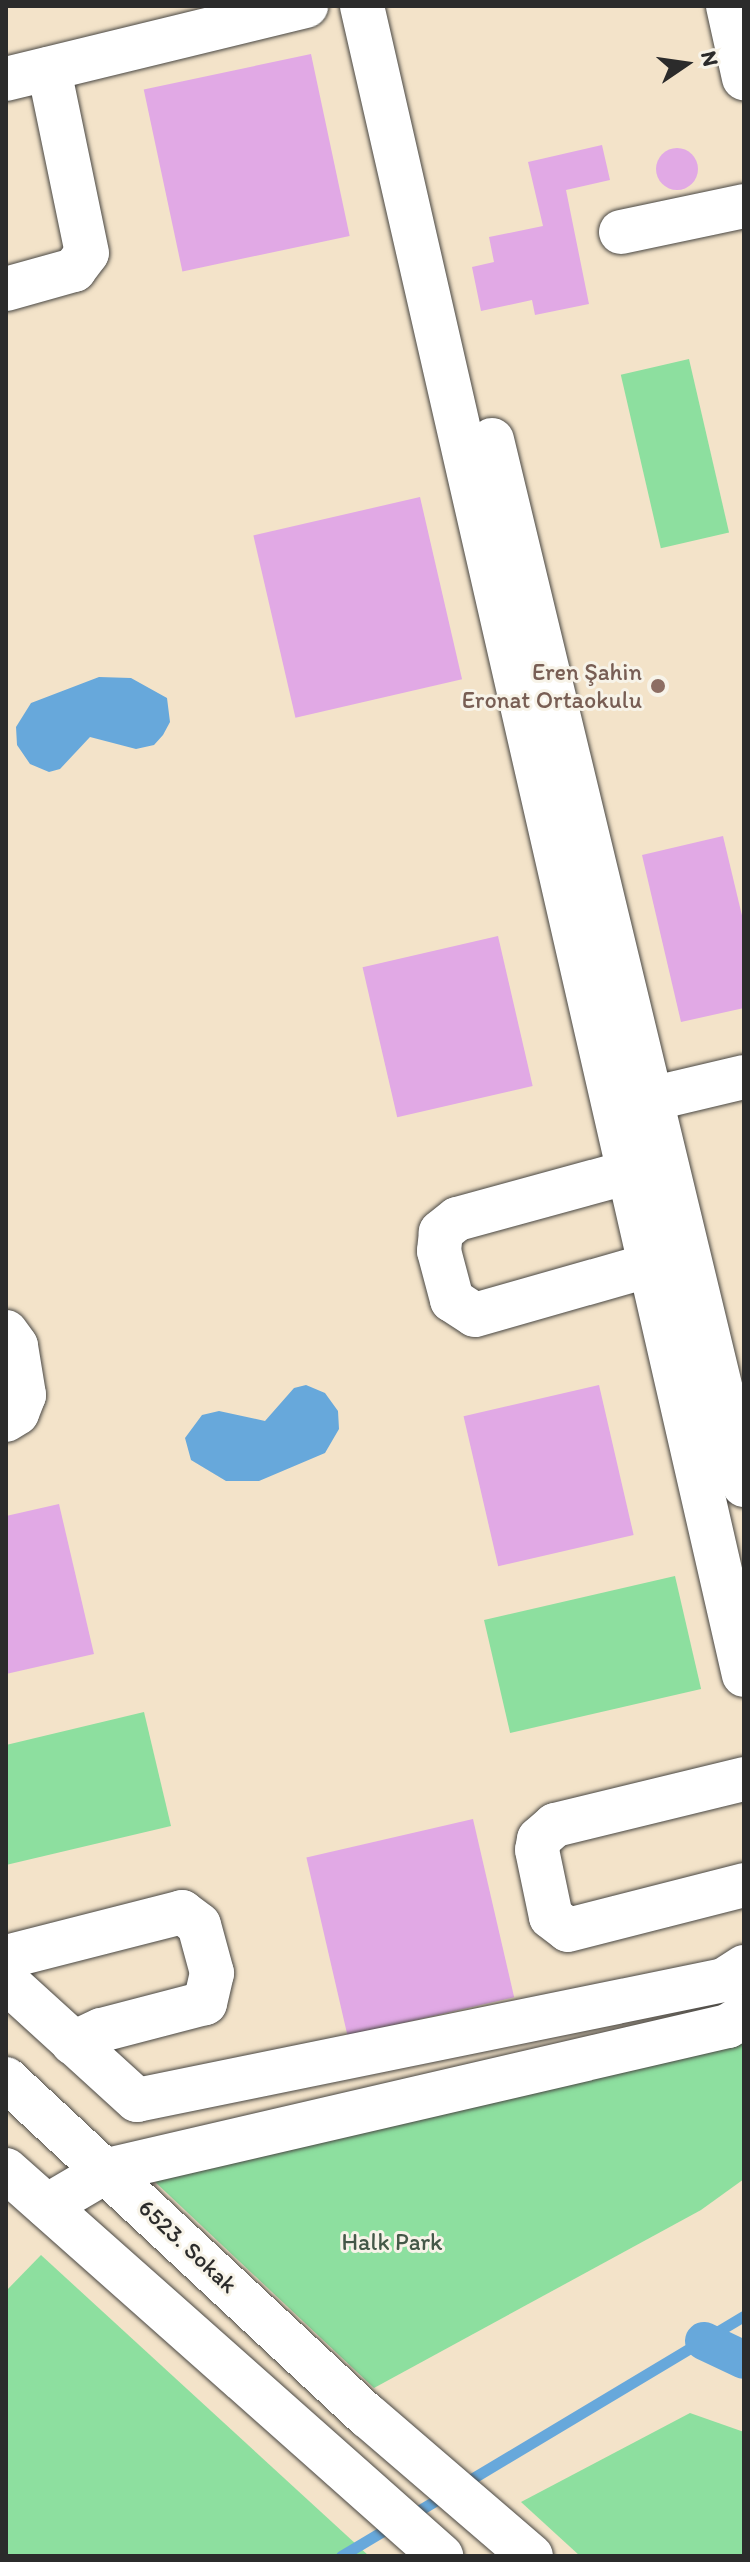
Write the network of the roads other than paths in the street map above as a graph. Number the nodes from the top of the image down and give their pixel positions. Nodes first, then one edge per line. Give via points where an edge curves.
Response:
1 (306, 6) edge
2 (362, 6) edge
3 (388, 6) edge
4 (728, 6) edge
5 (49, 69) junction
6 (744, 78) edge
7 (6, 79) edge
8 (744, 206) edge
9 (621, 232) dead end
10 (6, 289) edge
11 (744, 1077) edge
12 (651, 1099) junction
13 (629, 1172) junction
14 (651, 1265) junction
15 (6, 1332) edge
16 (6, 1420) edge
17 (744, 1485) edge
18 (744, 1675) edge
19 (744, 1779) edge
20 (744, 1885) edge
21 (6, 1957) edge
22 (744, 1967) edge
23 (6, 1981) edge
24 (744, 2016) edge
25 (73, 2043) junction
26 (6, 2079) edge
27 (6, 2170) edge
28 (108, 2170) junction
29 (47, 2206) junction
30 (434, 2550) edge
31 (531, 2556) edge

1 - 5 street
2 - 13 street
3 - 12 street
4 - 6 street
5 - 7 street
5 - 10 street via 87,253 74,270
8 - 9 street
11 - 12 street
12 - 17 street
13 - 14 street
13 - 14 street via 457,1219 441,1232 439,1251 452,1300 475,1315
14 - 18 street
15 - 16 street via 16,1346 24,1395 17,1413
19 - 20 street via 555,1825 539,1839 537,1850 551,1917 568,1930
21 - 25 street via 182,1912 199,1925 212,1973 205,2003 101,2030
22 - 25 street via 724,1980 137,2100
23 - 25 street
24 - 28 street via 728,2026
26 - 28 street, 6523. Sokak
27 - 29 street
28 - 29 street
28 - 31 street, 6523. Sokak via 368,2416
29 - 30 street

